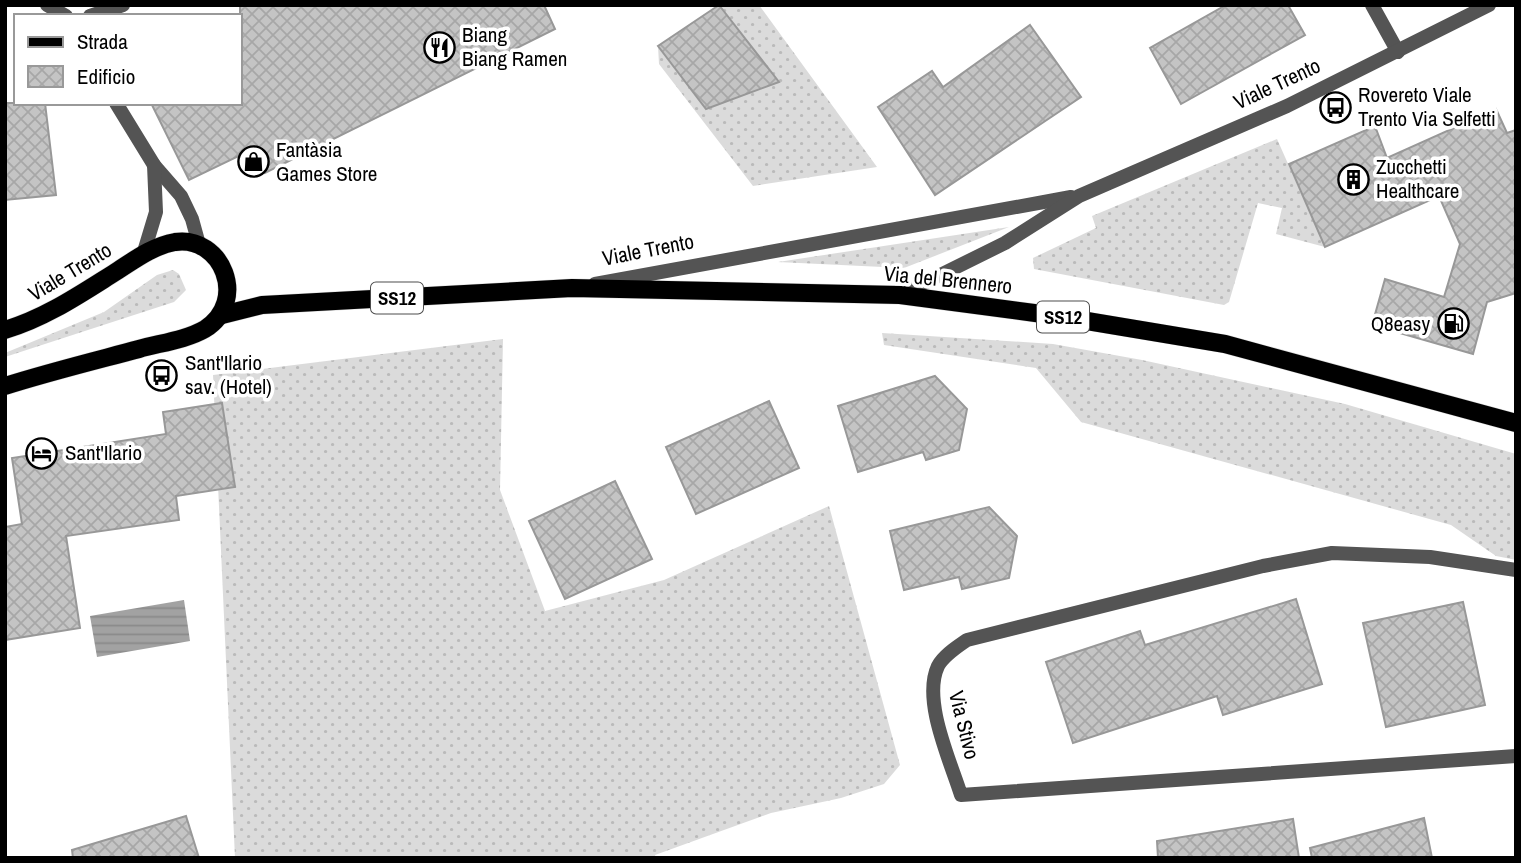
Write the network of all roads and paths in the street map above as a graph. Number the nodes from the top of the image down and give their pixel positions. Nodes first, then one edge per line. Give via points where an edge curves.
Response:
1 (47, 5) edge
2 (123, 5) edge
3 (1372, 5) edge
4 (1489, 5) edge
5 (63, 14) edge
6 (96, 14) edge
7 (1398, 52) junction
8 (117, 105) edge
9 (154, 165) junction
10 (1079, 196) junction
11 (200, 248) junction
12 (144, 255) junction
13 (572, 288) junction
14 (900, 295) junction
15 (222, 315) junction
16 (5, 330) edge
17 (5, 386) edge
18 (1516, 423) edge
19 (1516, 570) edge
20 (1516, 756) edge

1 - 5 street
2 - 6 street
3 - 7 street
4 - 7 street, Viale Trento
7 - 10 street, Viale Trento via 1287,106
8 - 9 street
9 - 11 street via 181,197
9 - 12 street via 156,212
10 - 13 street, Viale Trento
10 - 14 street, Viale Trento via 1005,243
11 - 12 main road, Viale Trento via 177,242
11 - 15 main road via 221,266 229,285
12 - 16 main road, Viale Trento via 57,308
13 - 14 main road, Via del Brennero / SS12
13 - 15 main road, Viale Trento / SS12 via 262,305
14 - 18 main road, Via del Brennero / SS12 via 1225,344
15 - 17 main road, Viale Trento / SS12 via 190,335
19 - 20 street, Via Stivo via 1366,552 1332,553 1264,566 967,640 939,665 932,690 961,795

